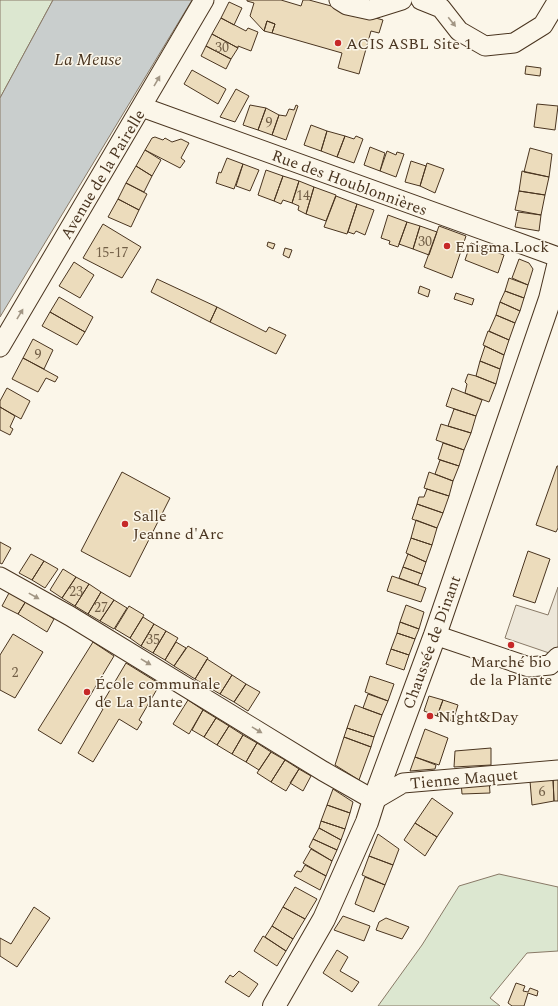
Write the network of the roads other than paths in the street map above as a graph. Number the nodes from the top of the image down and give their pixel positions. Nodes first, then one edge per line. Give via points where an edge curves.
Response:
1 (204, 0) edge
2 (340, 0) edge
3 (402, 0) edge
4 (421, 0) edge
5 (558, 0) edge
6 (142, 108) junction
7 (558, 257) edge
8 (558, 266) edge
9 (0, 347) edge
10 (0, 578) edge
11 (435, 635) junction
12 (558, 657) edge
13 (558, 770) edge
14 (374, 800) junction
15 (274, 1006) edge

6 -> 1 street, Avenue de la Pairelle
2 - 3 street via 347,5 370,10
4 -> 5 street via 441,8 459,31 485,46 514,43 543,25
6 - 7 street, Rue des Houblonnières
9 -> 6 street, Avenue de la Pairelle
8 - 11 main road, Chaussée de Dinant via 550,299
10 -> 14 street via 70,616
11 - 12 street via 529,667 550,665
11 - 14 main road, Chaussée de Dinant
13 - 14 street, Tienne Maquet via 403,783
14 - 15 main road, Chaussée de Dinant via 367,822 324,919

